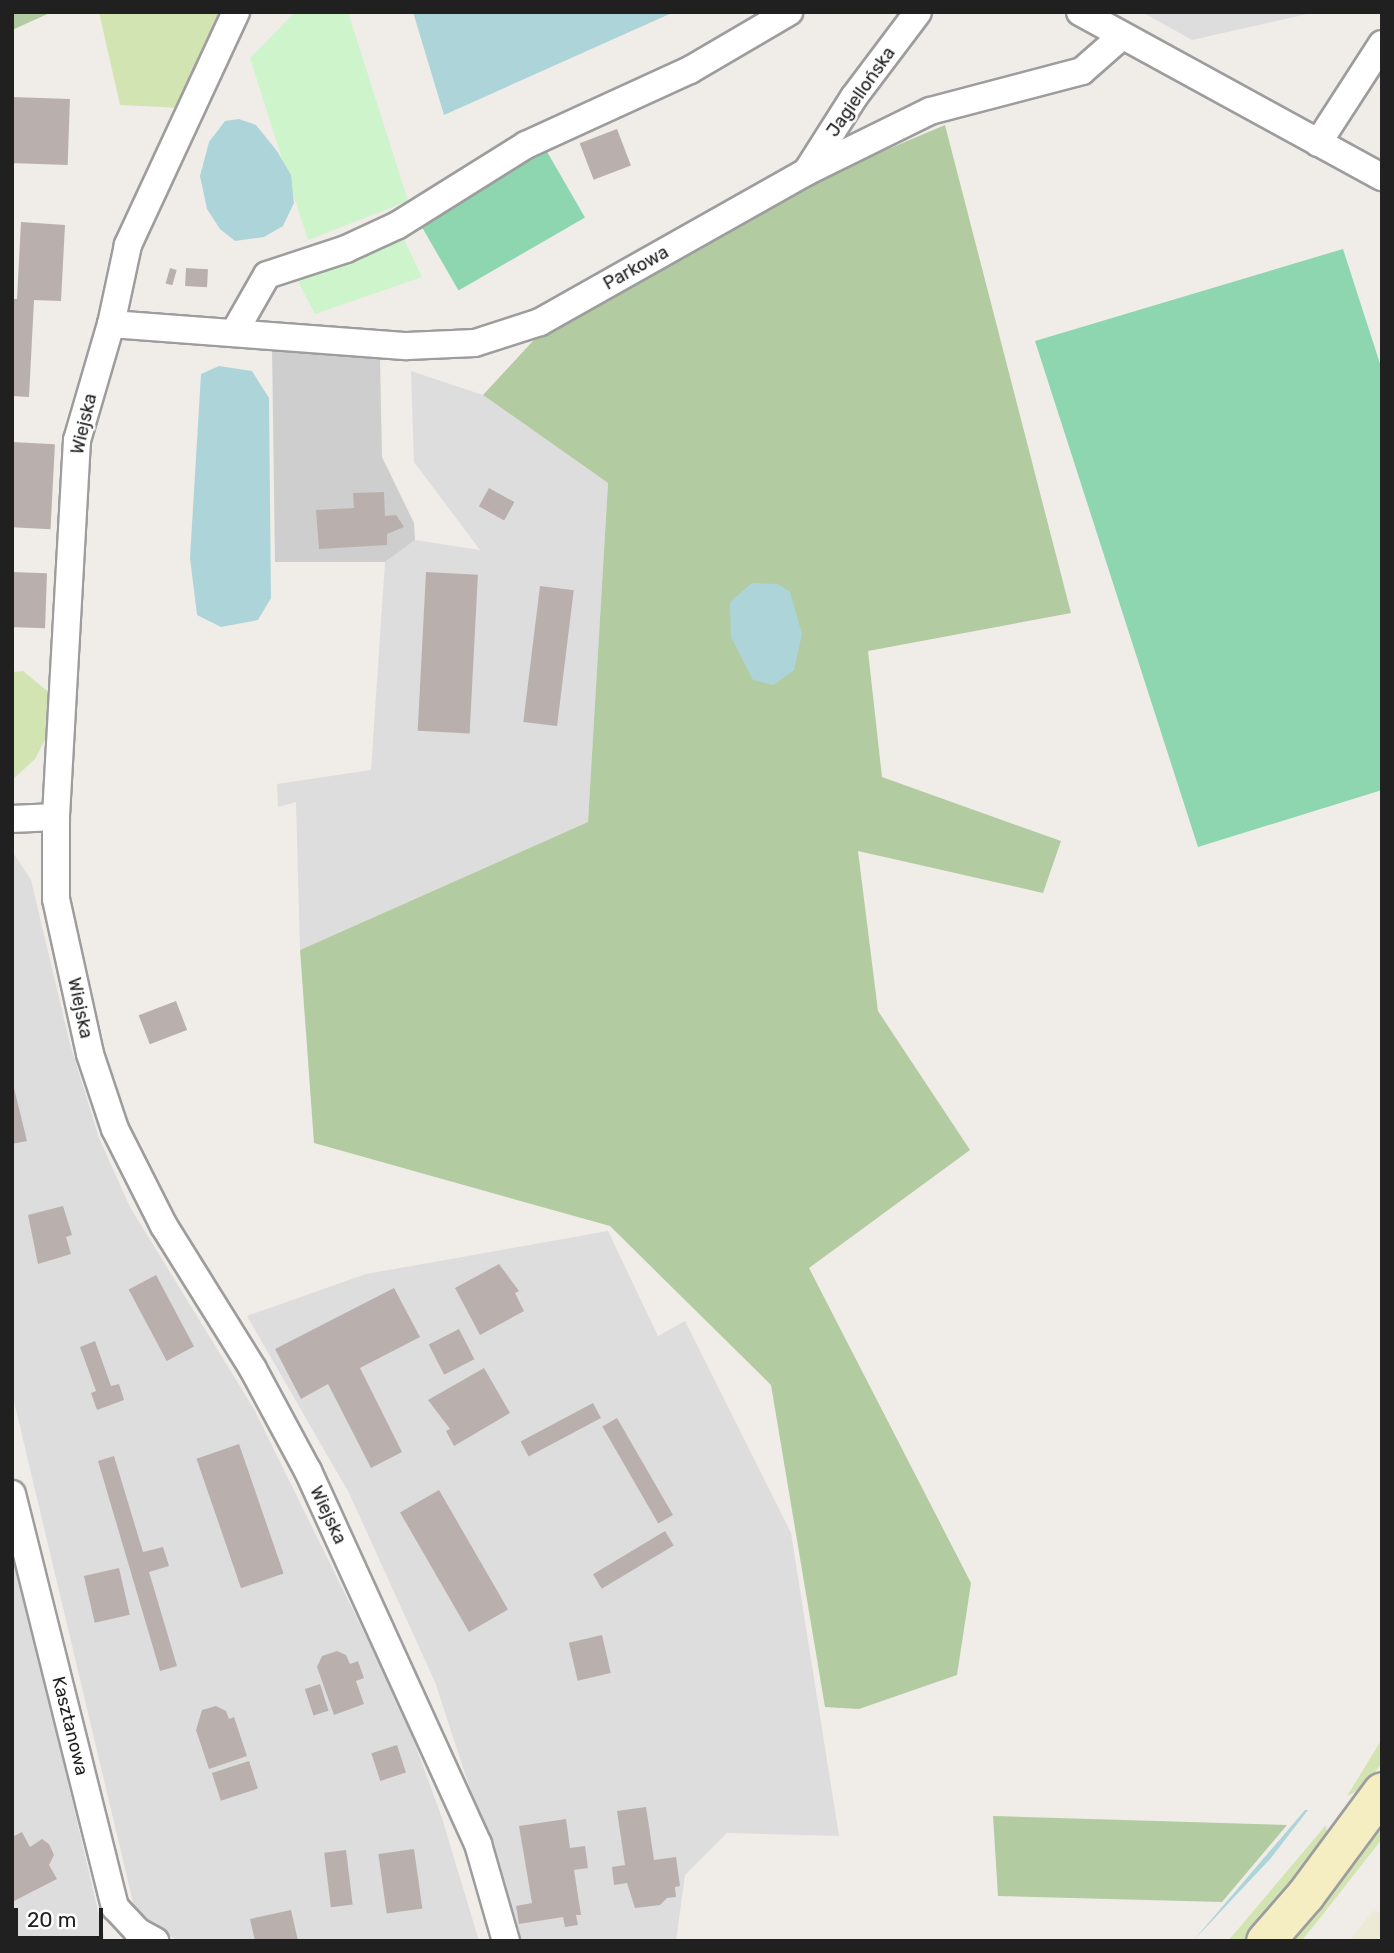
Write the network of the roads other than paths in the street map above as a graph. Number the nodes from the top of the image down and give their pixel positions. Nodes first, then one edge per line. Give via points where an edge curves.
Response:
1 (236, 12) edge
2 (789, 12) edge
3 (918, 12) edge
4 (1080, 12) edge
5 (1122, 36) junction
6 (1382, 44) edge
7 (1318, 143) junction
8 (806, 172) junction
9 (1382, 177) edge
10 (111, 324) junction
11 (235, 331) junction
12 (56, 817) junction
13 (12, 818) edge
14 (12, 1494) edge
15 (1382, 1791) edge
16 (155, 1941) edge
17 (506, 1941) edge
18 (1265, 1941) edge

1 - 10 street, Wiejska via 128,244
2 - 11 street via 690,70 526,145 398,225 346,249 267,275
3 - 8 street, Jagiellońska via 854,97
4 - 5 street
5 - 7 street
5 - 8 street, Parkowa via 1082,71 930,111
6 - 7 street
7 - 9 street
8 - 11 street, Parkowa via 540,322 475,343 407,346
10 - 11 street, Parkowa
10 - 12 street, Wiejska via 77,440
12 - 13 street
12 - 17 street, Wiejska via 56,899 90,1054 115,1129 164,1226 253,1369 308,1471 478,1844
14 - 16 street, Kasztanowa via 115,1907
15 - 18 street

